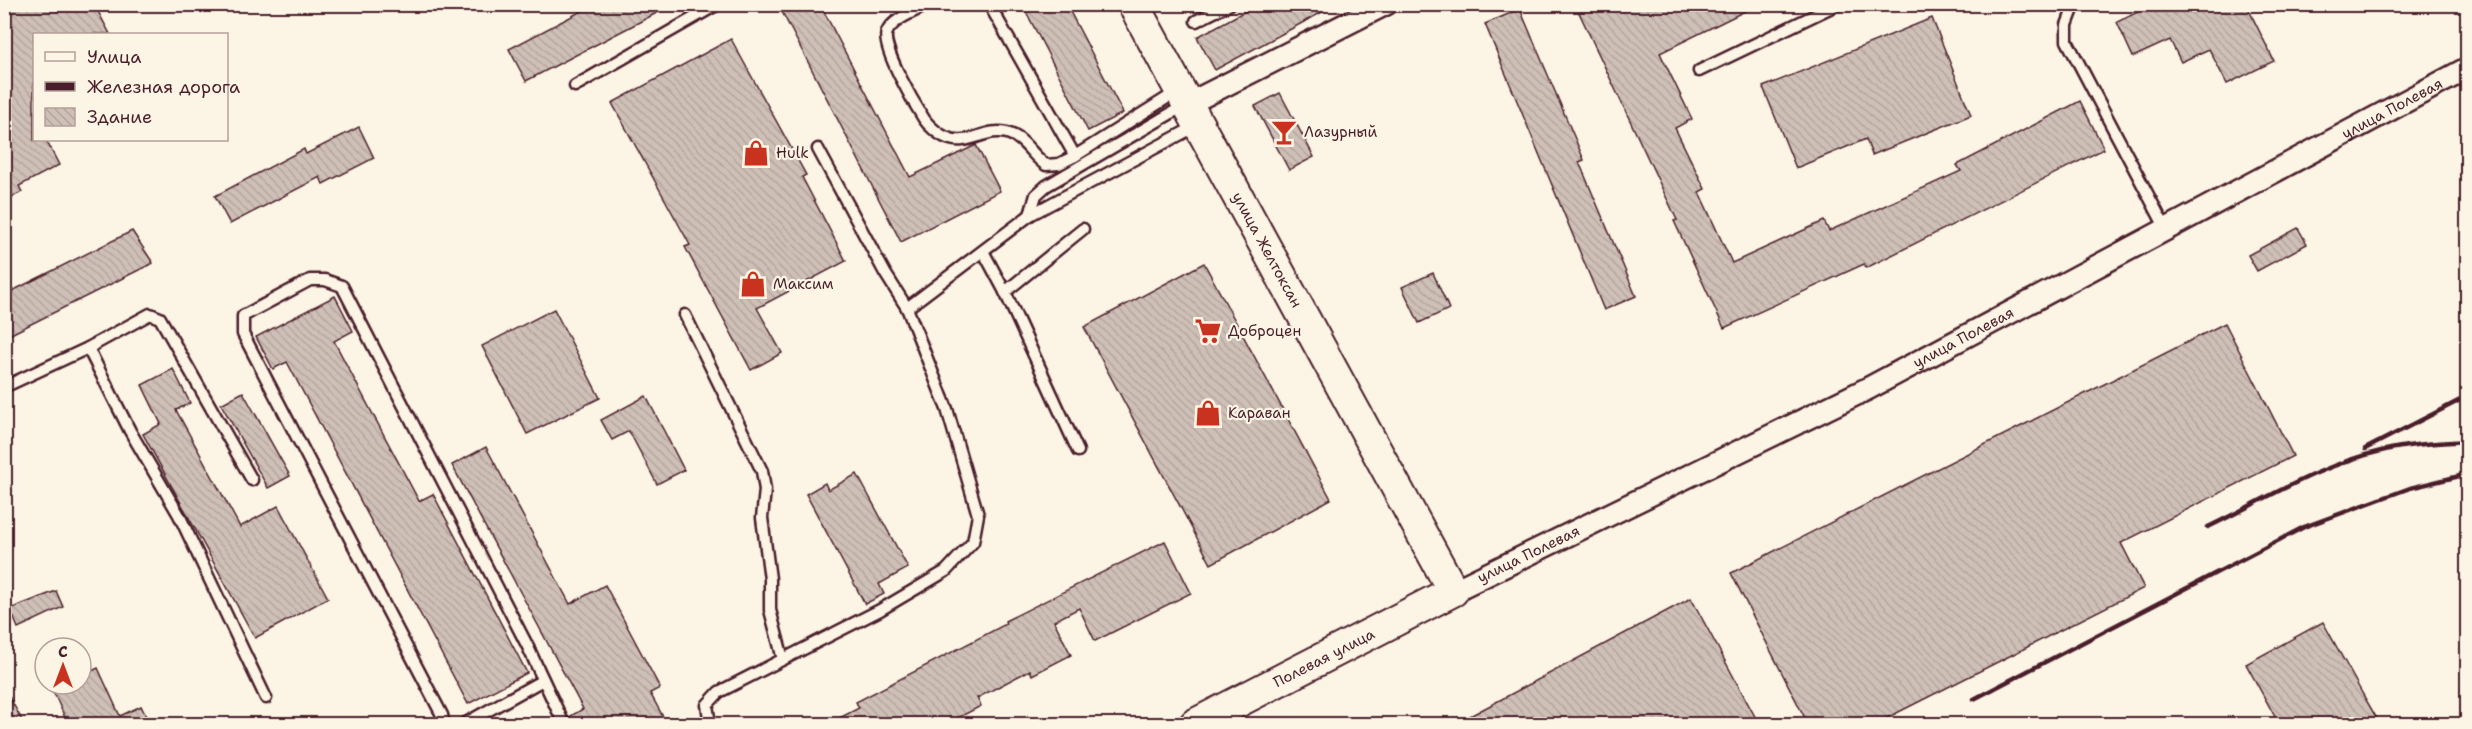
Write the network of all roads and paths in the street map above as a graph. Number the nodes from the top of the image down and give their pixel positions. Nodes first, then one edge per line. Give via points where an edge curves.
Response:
1 (718, 4) edge
2 (928, 4) edge
3 (988, 4) edge
4 (1133, 4) edge
5 (1230, 4) edge
6 (1386, 4) edge
7 (1838, 4) edge
8 (2075, 4) edge
9 (1196, 21) dead end
10 (2468, 68) edge
11 (1699, 71) dead end
12 (575, 86) dead end
13 (1189, 106) junction
14 (818, 149) dead end
15 (1075, 156) junction
16 (1030, 215) junction
17 (1083, 228) dead end
18 (2166, 229) junction
19 (983, 251) junction
20 (1005, 292) junction
21 (907, 308) junction
22 (685, 315) dead end
23 (88, 348) junction
24 (4, 387) edge
25 (1078, 451) dead end
26 (252, 480) dead end
27 (1453, 591) junction
28 (783, 659) junction
29 (543, 680) junction
30 (266, 698) dead end
31 (444, 724) edge
32 (464, 724) edge
33 (564, 724) edge
34 (710, 724) edge
35 (1196, 724) edge

1 - 12 lane
2 - 15 lane via 892,24 885,34 891,58 925,122 945,137 958,140 970,140 988,132 1007,133 1018,138 1046,165
3 - 15 lane
4 - 13 street, улица Желтоксан
5 - 9 lane
6 - 13 street
7 - 11 lane
8 - 18 lane via 2067,25 2067,41
10 - 18 street, улица Полевая
13 - 15 lane
13 - 16 lane
13 - 16 lane via 1046,186 1036,195
13 - 27 street, улица Желтоксан
14 - 21 lane
16 - 19 lane
17 - 20 lane
18 - 27 street, улица Полевая via 1869,388
19 - 20 lane
19 - 21 lane
20 - 25 lane
21 - 28 lane via 947,410 978,515 973,542 946,571
22 - 28 lane via 762,471 770,610
23 - 24 lane
23 - 26 lane via 150,314 160,318
23 - 30 lane via 179,515
27 - 35 street, Полевая улица
28 - 34 lane via 719,692 707,705
29 - 31 lane via 342,286 310,280 243,316 243,334
29 - 32 lane
29 - 33 lane

